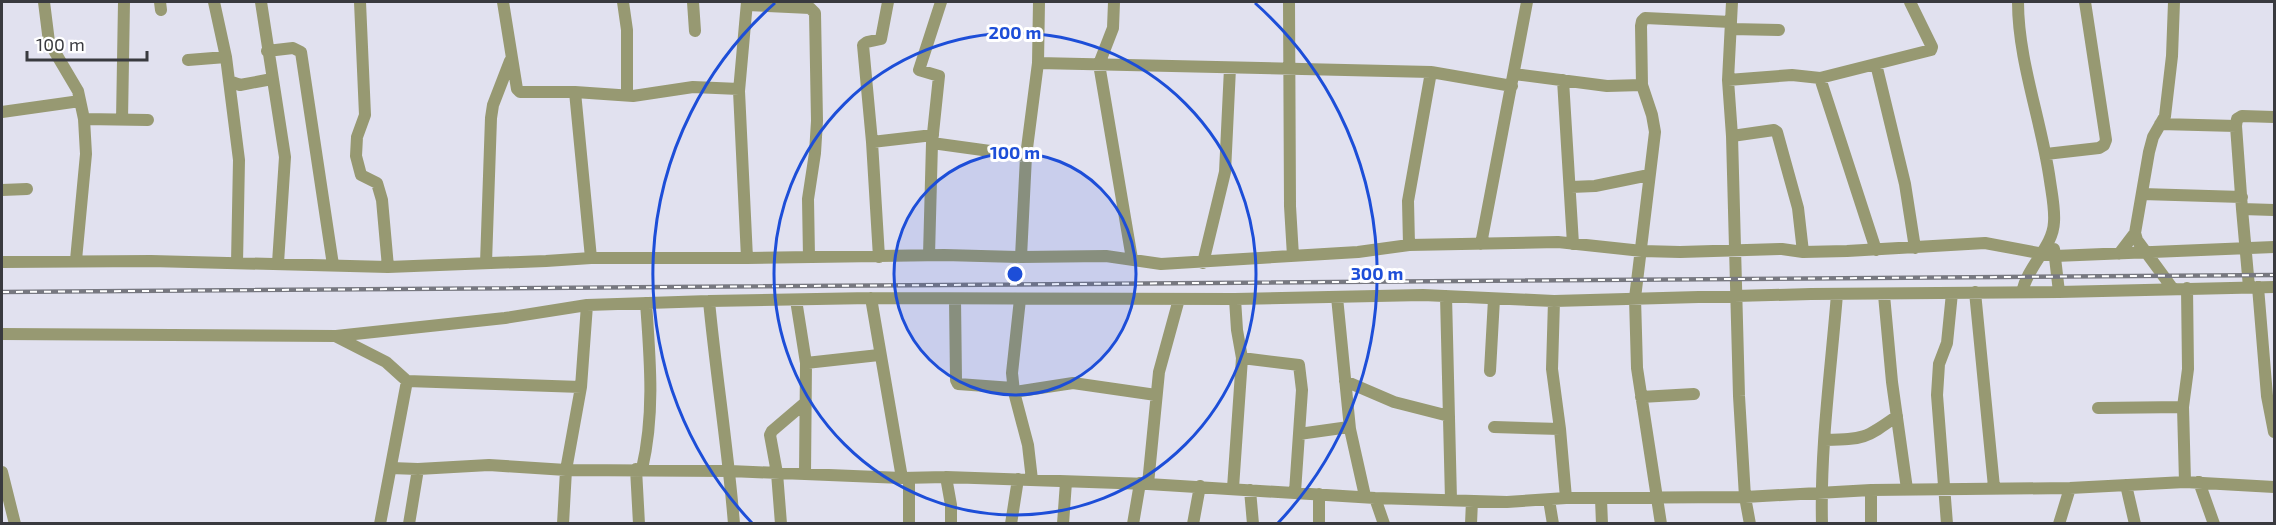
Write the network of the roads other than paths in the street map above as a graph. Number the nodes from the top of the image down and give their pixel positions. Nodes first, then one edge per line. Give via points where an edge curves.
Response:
1 (44, 2) edge
2 (124, 2) edge
3 (214, 2) edge
4 (261, 2) edge
5 (360, 2) edge
6 (503, 2) edge
7 (623, 2) edge
8 (693, 2) edge
9 (888, 2) edge
10 (941, 2) edge
11 (1039, 2) edge
12 (1114, 2) edge
13 (1289, 2) edge
14 (1527, 2) edge
15 (1732, 2) edge
16 (1910, 2) edge
17 (2018, 2) edge
18 (2085, 2) edge
19 (2174, 2) edge
20 (747, 3) edge
21 (799, 4) edge
22 (1731, 26) junction
23 (1779, 30) dead end
24 (695, 31) dead end
25 (267, 51) junction
26 (226, 57) junction
27 (188, 60) dead end
28 (511, 60) junction
29 (1038, 63) junction
30 (1099, 64) junction
31 (1876, 64) junction
32 (1230, 68) junction
33 (1290, 70) junction
34 (1431, 72) junction
35 (1820, 78) junction
36 (272, 79) junction
37 (1513, 80) junction
38 (1563, 80) junction
39 (1728, 80) junction
40 (235, 83) junction
41 (1642, 85) junction
42 (739, 89) junction
43 (575, 92) junction
44 (627, 96) junction
45 (80, 101) junction
46 (2, 112) edge
47 (2274, 117) edge
48 (84, 119) junction
49 (122, 120) junction
50 (148, 120) dead end
51 (2160, 124) junction
52 (2236, 126) junction
53 (1732, 136) junction
54 (933, 139) junction
55 (872, 142) junction
56 (2046, 154) junction
57 (1026, 156) junction
58 (1649, 175) junction
59 (1571, 187) junction
60 (27, 189) dead end
61 (2, 190) edge
62 (2142, 194) junction
63 (2242, 203) junction
64 (2274, 210) edge
65 (2135, 233) junction
66 (2052, 238) junction
67 (1481, 244) junction
68 (1573, 244) junction
69 (1409, 245) junction
70 (2274, 247) edge
71 (1915, 248) junction
72 (2246, 248) junction
73 (1736, 250) junction
74 (1876, 250) junction
75 (1642, 251) junction
76 (1803, 252) junction
77 (2040, 254) junction
78 (2147, 254) junction
79 (929, 255) junction
80 (2119, 255) junction
81 (1293, 256) junction
82 (2055, 256) junction
83 (809, 257) junction
84 (879, 257) junction
85 (1021, 257) junction
86 (591, 258) junction
87 (747, 258) junction
88 (1132, 259) junction
89 (76, 260) junction
90 (2, 262) edge
91 (237, 262) junction
92 (278, 263) junction
93 (486, 263) junction
94 (1203, 263) junction
95 (333, 265) junction
96 (388, 267) junction
97 (2253, 287) junction
98 (2274, 287) edge
99 (2187, 288) junction
100 (2172, 289) junction
101 (1975, 292) junction
102 (2022, 292) junction
103 (2059, 292) junction
104 (1952, 293) junction
105 (1837, 294) junction
106 (1884, 295) junction
107 (1446, 296) junction
108 (1736, 296) junction
109 (1337, 297) junction
110 (871, 298) junction
111 (1635, 298) junction
112 (955, 299) junction
113 (1020, 299) junction
114 (1179, 299) junction
115 (1235, 299) junction
116 (1494, 299) junction
117 (796, 300) junction
118 (709, 301) junction
119 (1554, 301) junction
120 (646, 303) junction
121 (587, 305) junction
122 (2, 334) edge
123 (336, 336) junction
124 (879, 355) junction
125 (1242, 358) junction
126 (806, 363) junction
127 (1490, 371) dead end
128 (406, 381) junction
129 (1345, 381) junction
130 (581, 387) junction
131 (1014, 390) junction
132 (1694, 394) dead end
133 (1156, 395) junction
134 (1641, 397) junction
135 (806, 402) junction
136 (2183, 407) junction
137 (2098, 408) dead end
138 (1449, 416) junction
139 (1897, 416) junction
140 (1349, 427) junction
141 (1494, 427) dead end
142 (1560, 429) junction
143 (2274, 432) edge
144 (1299, 434) junction
145 (1825, 440) junction
146 (1991, 458) junction
147 (391, 468) junction
148 (418, 469) junction
149 (639, 469) junction
150 (566, 470) junction
151 (730, 471) junction
152 (2, 472) edge
153 (777, 473) junction
154 (805, 474) junction
155 (946, 477) junction
156 (906, 478) junction
157 (1018, 479) junction
158 (1032, 480) junction
159 (1066, 482) junction
160 (2185, 482) junction
161 (2199, 482) junction
162 (1144, 484) junction
163 (2126, 485) junction
164 (1200, 486) junction
165 (1994, 487) junction
166 (2274, 487) edge
167 (1233, 488) junction
168 (2009, 488) junction
169 (2070, 488) junction
170 (1907, 489) junction
171 (1944, 489) junction
172 (1250, 490) junction
173 (1871, 490) junction
174 (1295, 492) junction
175 (1821, 492) junction
176 (1319, 494) junction
177 (1370, 497) junction
178 (1745, 497) junction
179 (1566, 498) junction
180 (1601, 498) junction
181 (1655, 498) junction
182 (1451, 500) junction
183 (1549, 500) junction
184 (1472, 501) junction
185 (382, 523) edge
186 (15, 524) edge
187 (409, 524) edge
188 (563, 524) edge
189 (639, 524) edge
190 (734, 524) edge
191 (781, 524) edge
192 (909, 524) edge
193 (951, 524) edge
194 (1011, 524) edge
195 (1063, 524) edge
196 (1133, 524) edge
197 (1192, 524) edge
198 (1253, 524) edge
199 (1319, 524) edge
200 (1384, 524) edge
201 (1471, 524) edge
202 (1553, 524) edge
203 (1602, 524) edge
204 (1661, 524) edge
205 (1750, 524) edge
206 (1822, 524) edge
207 (1871, 524) edge
208 (1947, 524) edge
209 (2059, 524) edge
210 (2135, 524) edge
211 (2214, 524) edge

1 - 45 street via 49,42
2 - 49 street
3 - 26 street
4 - 25 street
5 - 96 street via 365,115 357,137 356,156 361,175 377,183 382,200
6 - 28 street
7 - 44 street
8 - 24 street
9 - 55 street via 881,39 863,45
10 - 54 street via 919,70 939,76
11 - 29 street
12 - 30 street via 1113,28
13 - 33 street
14 - 37 street
15 - 22 street
16 - 31 street via 1931,50
17 - 56 street via 2022,46
18 - 56 street via 2106,140 2099,148
19 - 51 street via 2168,102
20 - 21 street
20 - 42 street
21 - 83 street via 815,13 817,120 808,199
22 - 23 street
22 - 39 street
22 - 41 street via 1645,18 1641,26
25 - 36 street
25 - 95 street via 301,51
26 - 27 street
26 - 40 street
28 - 43 street via 520,92
28 - 93 street via 491,118
29 - 30 street
29 - 57 street
30 - 32 street
30 - 88 street
31 - 35 street
31 - 71 street via 1905,184
32 - 33 street
32 - 94 street via 1226,172
33 - 34 street
33 - 81 street
34 - 37 street
34 - 69 street via 1408,201
35 - 39 street via 1792,75
35 - 74 street
36 - 40 street
36 - 92 street via 285,157
37 - 38 street
37 - 67 street
38 - 41 street
38 - 59 street
39 - 53 street
40 - 91 street via 232,98 239,160
41 - 58 street via 1654,123
42 - 44 street via 693,87
42 - 87 street
43 - 44 street
43 - 86 street
45 - 46 street
45 - 48 street
47 - 52 street via 2242,116
48 - 49 street
48 - 89 street via 86,154
49 - 50 street
51 - 52 street
51 - 62 street via 2153,137
52 - 63 street
53 - 73 street
53 - 76 street via 1777,132 1798,208
54 - 55 street
54 - 57 street
54 - 79 street
55 - 84 street
56 - 66 street via 2054,215
57 - 85 street
58 - 59 street
58 - 75 street
59 - 68 street
60 - 61 street
62 - 63 street
62 - 65 street
63 - 64 street
63 - 72 street
65 - 78 street
65 - 80 street
66 - 77 street
66 - 82 street
67 - 68 street
67 - 69 street
68 - 75 street
69 - 81 street
70 - 72 street
71 - 74 street
71 - 77 street via 1985,243
72 - 78 street
72 - 97 street
73 - 75 street
73 - 76 street
73 - 108 street
74 - 76 street
75 - 111 street
77 - 82 street
77 - 102 street
78 - 80 street
78 - 100 street
79 - 84 street
79 - 85 street
80 - 82 street
81 - 94 street
82 - 103 street
83 - 84 street
83 - 87 street
85 - 88 street
86 - 87 street
86 - 93 street
88 - 94 street via 1161,264
89 - 90 street
89 - 91 street
91 - 92 street
92 - 95 street
93 - 96 street
95 - 96 street
97 - 98 street
97 - 99 street
97 - 143 street
99 - 100 street
99 - 136 street via 2188,369
100 - 103 street
101 - 102 street
101 - 104 street
101 - 146 street
102 - 103 street
104 - 106 street
104 - 171 street via 1937,395
105 - 106 street
105 - 108 street
105 - 145 street
106 - 139 street
107 - 109 street
107 - 116 street
107 - 138 street
108 - 111 street
108 - 178 street
109 - 115 street
109 - 129 street
110 - 112 street
110 - 117 street
110 - 124 street
111 - 119 street
111 - 134 street
112 - 113 street
112 - 131 street via 958,384
113 - 114 street
113 - 131 street via 1012,373
114 - 115 street
114 - 133 street
115 - 125 street
116 - 119 street
116 - 127 street
117 - 118 street
117 - 126 street
118 - 120 street
118 - 151 street
119 - 142 street via 1552,369
120 - 121 street
120 - 149 street via 651,414 648,445
121 - 123 street
121 - 130 street
122 - 123 street
123 - 128 street via 386,362
124 - 126 street
124 - 156 street
125 - 144 street via 1299,365
125 - 167 street
126 - 135 street
128 - 130 street
128 - 147 street
129 - 138 street via 1394,402
129 - 140 street
130 - 150 street
131 - 133 street via 1073,383
131 - 158 street
132 - 134 street
133 - 162 street
134 - 181 street
135 - 153 street via 770,435
135 - 154 street
136 - 137 street
136 - 160 street
138 - 182 street
139 - 145 street via 1871,435
139 - 170 street
140 - 144 street
140 - 177 street
141 - 142 street
142 - 179 street
144 - 174 street
145 - 175 street
146 - 165 street
146 - 168 street
147 - 148 street
147 - 185 street
148 - 150 street via 489,465
148 - 187 street
149 - 150 street
149 - 151 street
149 - 189 street
150 - 188 street
151 - 153 street
151 - 190 street
152 - 186 street
153 - 154 street
153 - 191 street
154 - 156 street
155 - 156 street
155 - 157 street
155 - 193 street
156 - 192 street
157 - 158 street
157 - 194 street
158 - 159 street
159 - 162 street
159 - 195 street
160 - 161 street
160 - 163 street
161 - 166 street
161 - 211 street
162 - 164 street
162 - 196 street
163 - 169 street
163 - 210 street
164 - 167 street
164 - 197 street
165 - 168 street
165 - 171 street
167 - 172 street
168 - 169 street
169 - 209 street
170 - 171 street
170 - 173 street
171 - 208 street
172 - 174 street
172 - 198 street
173 - 175 street
173 - 207 street
174 - 176 street
175 - 178 street
175 - 206 street
176 - 177 street
176 - 199 street
177 - 182 street
177 - 200 street
178 - 181 street
178 - 205 street
179 - 180 street
179 - 183 street
180 - 181 street
180 - 203 street
181 - 204 street
182 - 184 street
183 - 184 street
183 - 202 street
184 - 201 street

